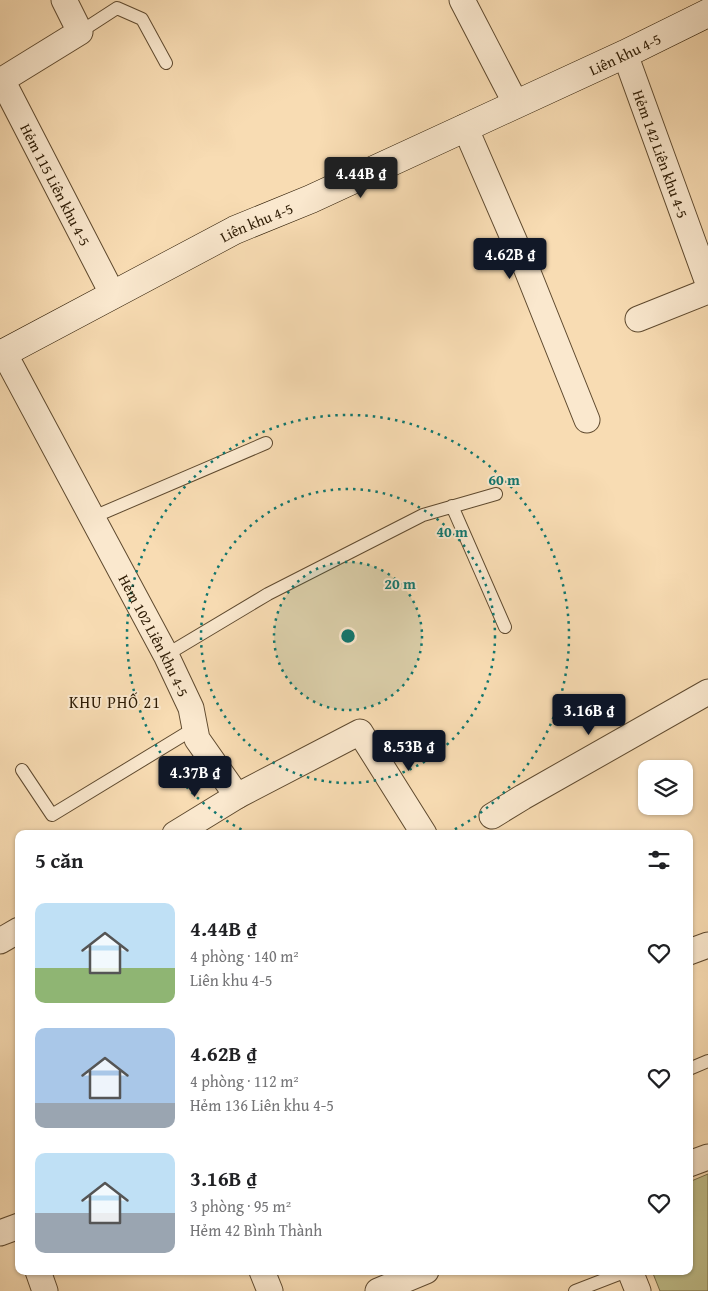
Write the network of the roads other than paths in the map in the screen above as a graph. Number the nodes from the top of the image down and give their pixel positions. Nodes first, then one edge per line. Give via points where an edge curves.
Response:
1 (64, 0) edge
2 (462, 0) edge
3 (701, 0) edge
4 (708, 11) edge
5 (80, 32) junction
6 (625, 54) junction
7 (166, 63) dead end
8 (1, 80) edge
9 (516, 104) junction
10 (465, 127) junction
11 (708, 283) edge
12 (708, 292) edge
13 (113, 296) junction
14 (638, 319) dead end
15 (2, 354) edge
16 (588, 420) dead end
17 (266, 443) dead end
18 (496, 494) dead end
19 (452, 506) junction
20 (92, 518) junction
21 (505, 627) dead end
22 (166, 655) junction
23 (708, 692) edge
24 (195, 728) junction
25 (22, 770) dead end
26 (237, 796) junction
27 (492, 816) dead end
28 (182, 830) edge
29 (421, 830) edge
30 (15, 933) edge
31 (0, 942) edge
32 (708, 945) edge
33 (693, 951) edge
34 (708, 1061) edge
35 (693, 1067) edge
36 (708, 1157) edge
37 (693, 1163) edge
38 (15, 1227) edge
39 (0, 1233) edge
40 (39, 1275) edge
41 (264, 1275) edge
42 (416, 1275) edge
43 (618, 1275) edge
44 (631, 1275) edge
45 (45, 1291) edge
46 (270, 1291) edge
47 (378, 1291) edge
48 (576, 1291) edge
49 (638, 1291) edge

1 - 5 street
2 - 9 street
3 - 4 street
4 - 6 street, Liên khu 4-5
5 - 7 lane via 118,8 142,19
5 - 8 street, Hẻm 115 Liên khu 4-5
6 - 9 street, Liên khu 4-5
6 - 11 street, Hẻm 142 Liên khu 4-5
8 - 13 street, Hẻm 115 Liên khu 4-5
9 - 10 street, Liên khu 4-5
10 - 13 street, Liên khu 4-5 via 311,199 235,230
10 - 16 street
12 - 14 street
13 - 15 street, Liên khu 4-5
15 - 20 street, Hẻm 102 Liên khu 4-5
17 - 20 lane
18 - 19 lane
19 - 21 lane
19 - 22 lane via 423,515 268,594
20 - 22 street, Hẻm 102 Liên khu 4-5
22 - 24 street, Hẻm 102 Liên khu 4-5 via 191,708
23 - 27 street
24 - 25 lane via 52,815
24 - 26 street, Hẻm 102 Liên khu 4-5 via 197,739
26 - 28 street
26 - 29 street via 360,732
30 - 31 street
32 - 33 street
34 - 35 lane
36 - 37 street
38 - 39 street
40 - 45 street
41 - 46 street
42 - 47 street
43 - 48 lane
44 - 49 street

